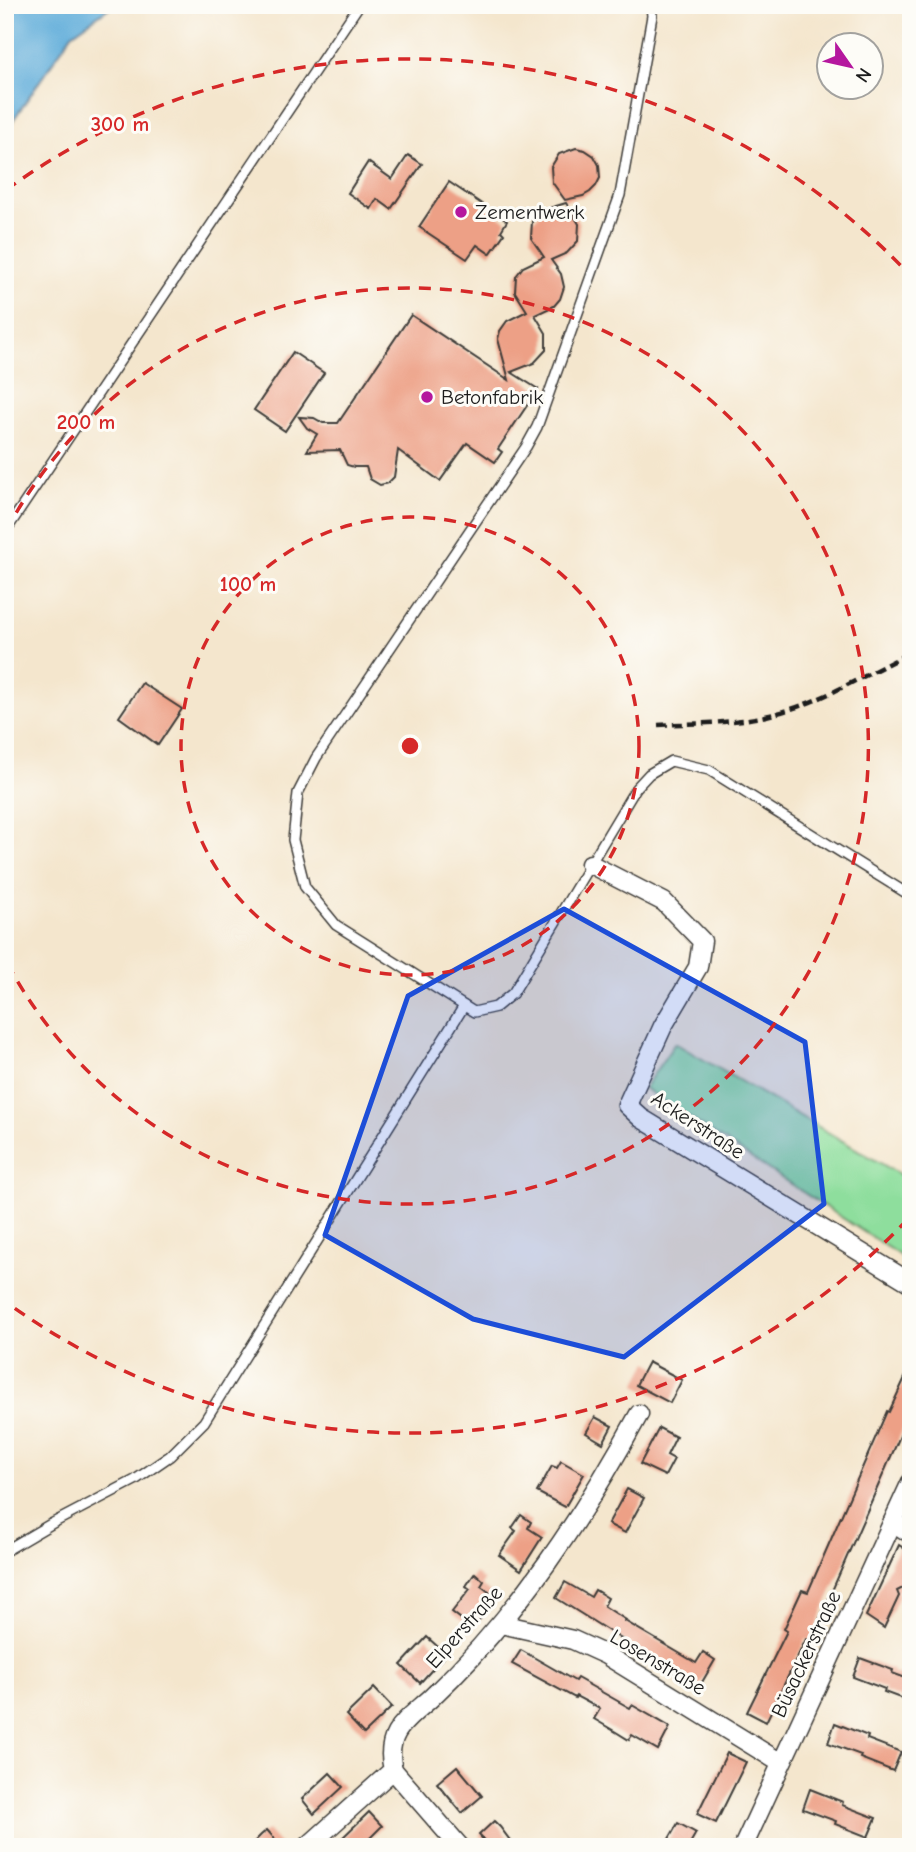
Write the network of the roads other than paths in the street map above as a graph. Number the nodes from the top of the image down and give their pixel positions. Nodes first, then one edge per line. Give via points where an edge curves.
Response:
1 (359, 5) edge
2 (651, 5) edge
3 (5, 533) edge
4 (590, 863) junction
5 (911, 896) edge
6 (464, 1006) junction
7 (911, 1283) edge
8 (639, 1414) dead end
9 (911, 1482) edge
10 (893, 1522) junction
11 (911, 1534) edge
12 (5, 1551) edge
13 (501, 1624) junction
14 (780, 1763) junction
15 (393, 1770) junction
16 (307, 1847) edge
17 (460, 1847) edge
18 (743, 1847) edge

1 - 3 lane
2 - 6 lane via 620,195 537,427 316,758 298,793 293,840 305,887 336,925
4 - 5 lane via 636,788 671,761 709,770
4 - 6 lane via 513,993 496,1007 474,1012
4 - 7 street, Ackerstraße via 664,902 702,941 698,968 663,1026 627,1105 641,1118
6 - 12 lane via 204,1422 170,1456 135,1480
8 - 13 street, Elperstraße via 570,1532
9 - 10 street, Büsackerstraße
10 - 11 street
10 - 14 street, Büsackerstraße
13 - 14 street, Losenstraße via 573,1640 606,1655
13 - 15 street, Elperstraße via 397,1729 389,1752
14 - 18 street, Büsackerstraße
15 - 16 street
15 - 17 street

